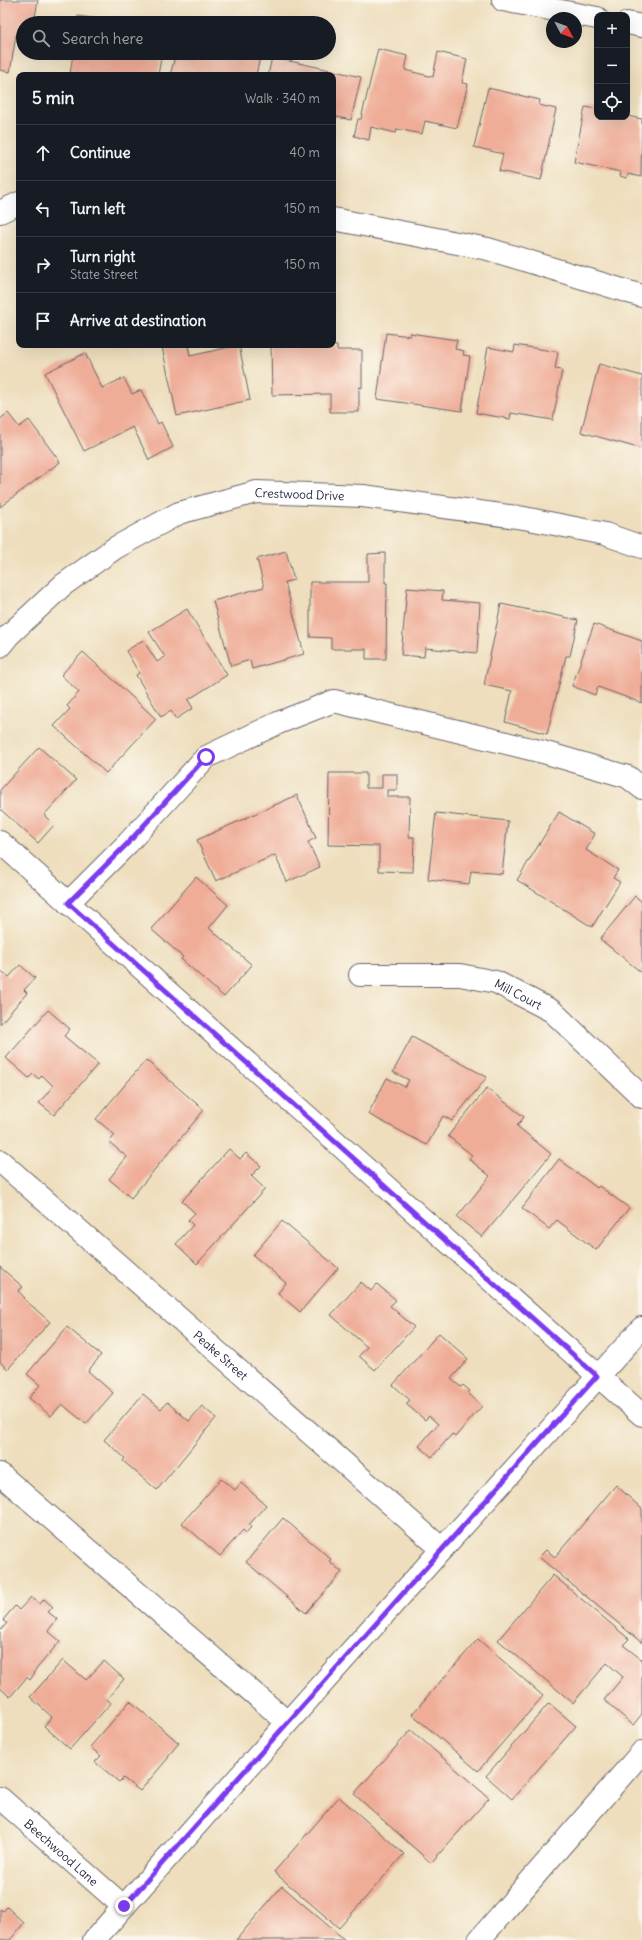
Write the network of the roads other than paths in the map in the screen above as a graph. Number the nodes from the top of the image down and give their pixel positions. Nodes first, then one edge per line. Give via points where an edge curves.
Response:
1 (503, 0) edge
2 (594, 17) edge
3 (630, 24) edge
4 (642, 26) edge
5 (16, 204) edge
6 (0, 212) edge
7 (336, 221) edge
8 (642, 296) edge
9 (642, 547) edge
10 (0, 646) edge
11 (642, 788) edge
12 (0, 842) edge
13 (68, 903) junction
14 (360, 975) dead end
15 (642, 1098) edge
16 (0, 1160) edge
17 (642, 1328) edge
18 (597, 1376) junction
19 (642, 1415) edge
20 (0, 1474) edge
21 (442, 1549) junction
22 (287, 1722) junction
23 (642, 1752) edge
24 (0, 1798) edge
25 (124, 1906) junction
26 (94, 1940) edge
27 (479, 1940) edge

1 - 2 street
3 - 4 street
5 - 6 street
7 - 8 street via 488,249
9 - 10 street, Crestwood Drive via 605,534 524,518 363,496 256,492 179,513 115,548 63,585
11 - 13 street via 628,777 543,752 334,701 206,757 128,843
12 - 13 street
13 - 18 street
14 - 15 street, Mill Court via 460,975 496,982 552,1011
16 - 21 street, Peake Street
17 - 18 street
18 - 19 street
18 - 21 street
20 - 22 street
21 - 22 street
22 - 25 street
23 - 27 street
24 - 25 street, Beechwood Lane
25 - 26 street

